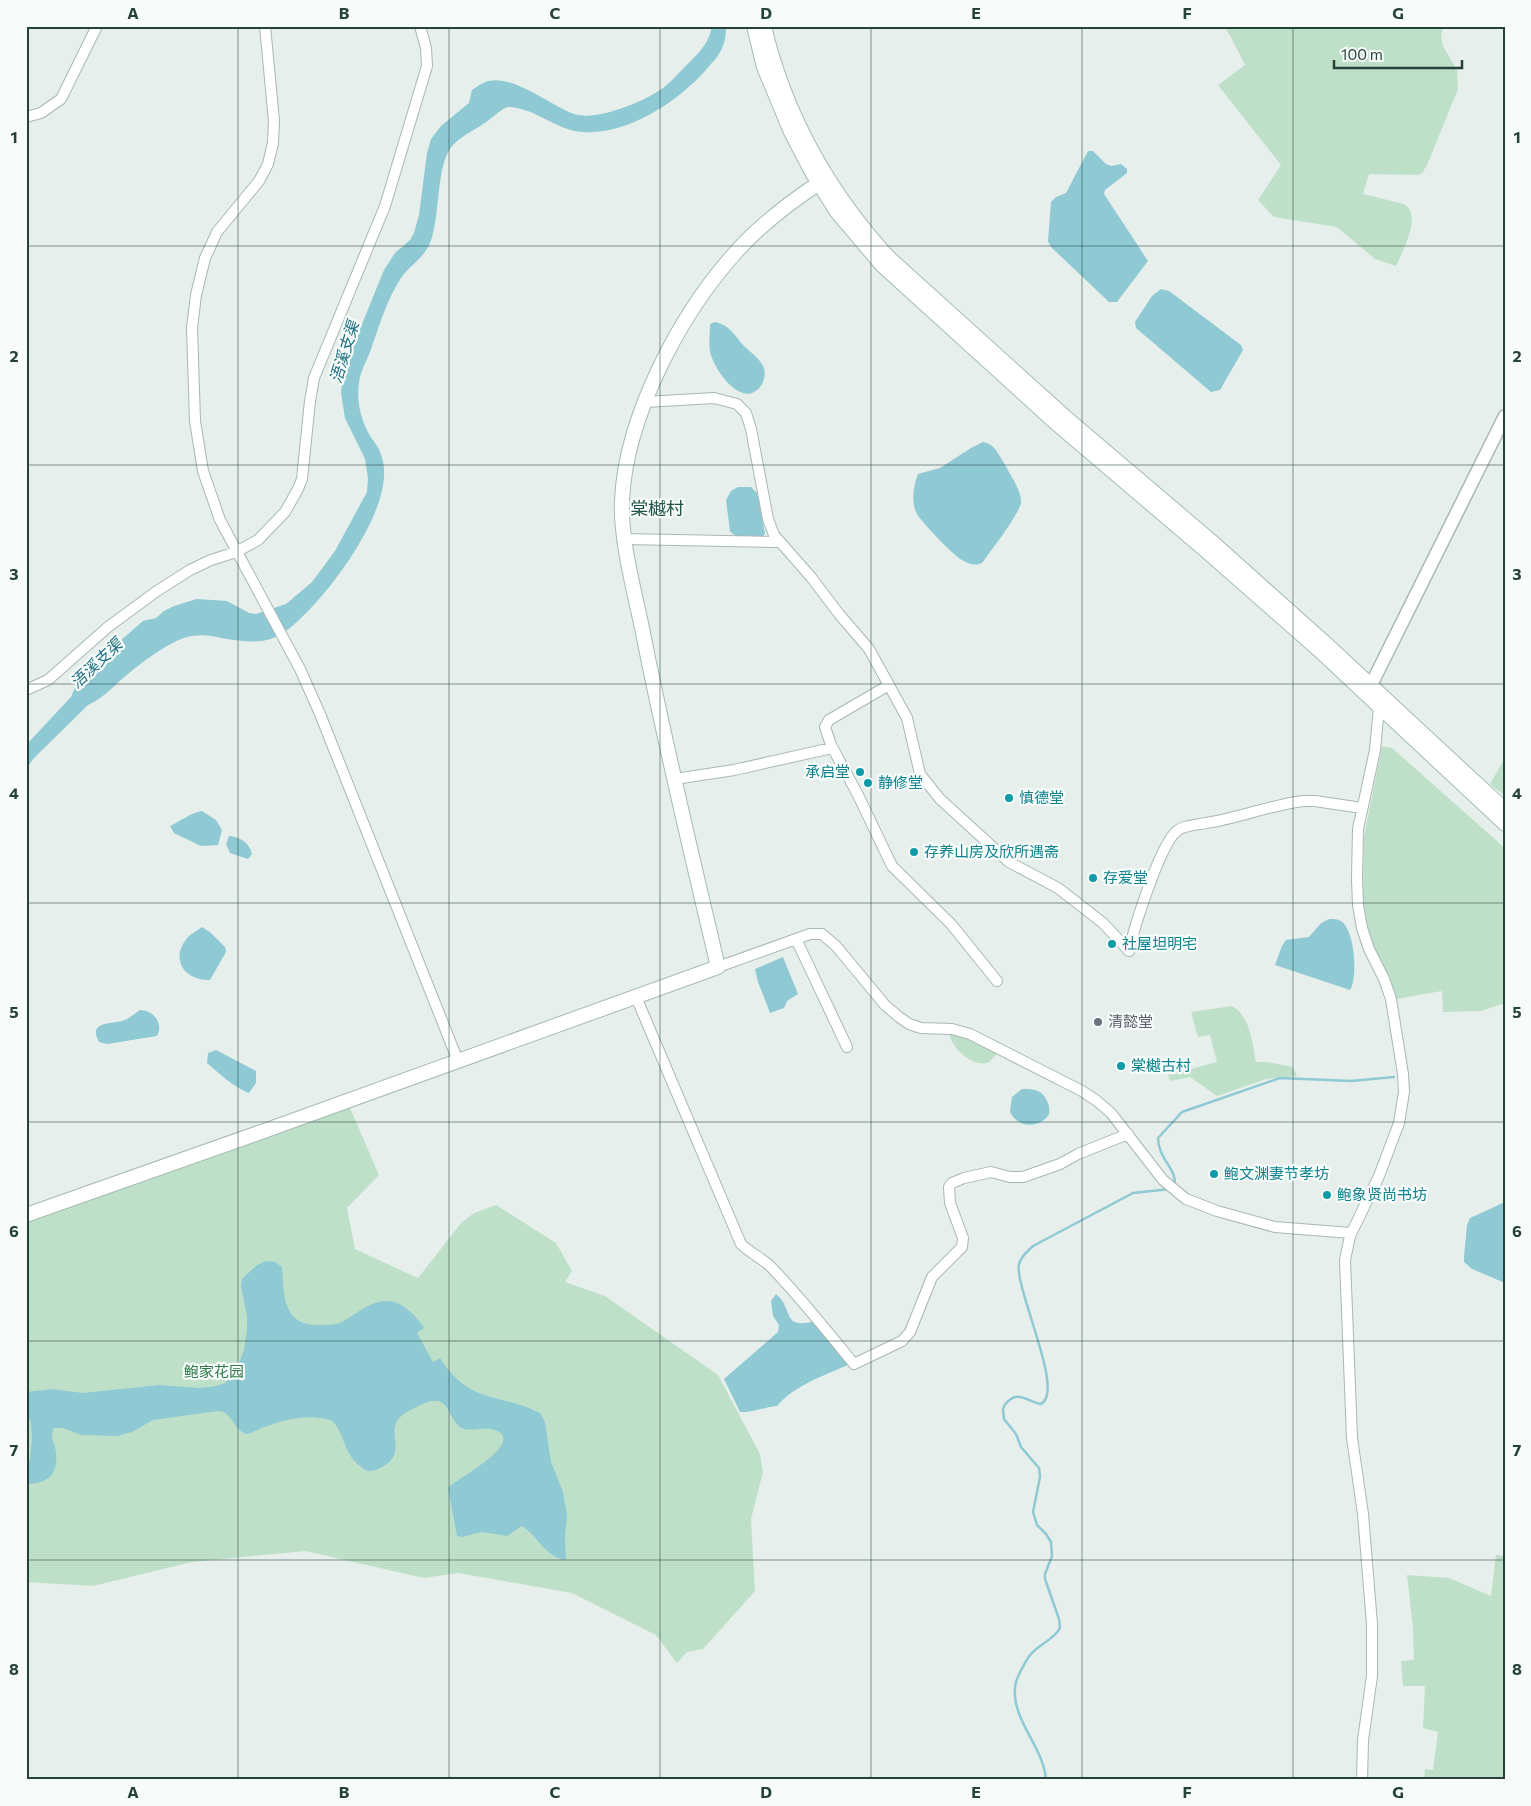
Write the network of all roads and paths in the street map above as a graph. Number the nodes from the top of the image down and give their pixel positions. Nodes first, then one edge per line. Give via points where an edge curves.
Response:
1 (97, 26) edge
2 (265, 26) edge
3 (420, 26) edge
4 (754, 26) edge
5 (764, 26) edge
6 (26, 117) edge
7 (819, 183) junction
8 (645, 402) junction
9 (1505, 416) edge
10 (624, 539) junction
11 (779, 542) junction
12 (236, 552) junction
13 (889, 685) junction
14 (1371, 685) junction
15 (26, 690) edge
16 (1379, 707) junction
17 (832, 748) junction
18 (675, 779) junction
19 (1362, 808) junction
20 (1505, 810) edge
21 (1505, 824) edge
22 (796, 939) junction
23 (718, 967) junction
24 (997, 981) dead end
25 (636, 997) junction
26 (847, 1047) dead end
27 (458, 1061) junction
28 (1128, 1134) junction
29 (26, 1214) edge
30 (1351, 1233) junction
31 (1362, 1780) edge

1 - 6 street via 61,99 41,114
2 - 12 street via 274,126 271,154 259,180 217,232 208,249 196,295 192,328 199,454 214,504
3 - 12 street via 427,66 384,206 314,378 304,468 298,489 290,506 269,530
4 - 7 main road via 764,67 781,110
5 - 14 main road via 782,85 800,127 833,187 874,241 905,274
7 - 8 main road via 760,228 721,270 683,326
7 - 16 main road via 851,230 898,281 1057,424 1319,650
8 - 10 main road via 624,477 621,504
8 - 11 street via 714,398 737,404 746,413 752,429 768,519
9 - 14 street
10 - 11 street
10 - 18 main road
11 - 13 street via 869,649
12 - 15 street via 211,560 173,580 108,627 48,680
12 - 27 street via 320,714
13 - 17 street via 829,720 825,727
13 - 19 street via 907,718 920,774 940,799 1009,862 1058,888 1104,923 1129,951 1161,854 1173,834 1181,828 1303,801
14 - 20 main road
16 - 19 street via 1376,744
16 - 21 main road
17 - 18 street via 734,770
17 - 24 street via 892,866 950,924
18 - 23 main road
19 - 30 street via 1356,864 1360,916 1369,950 1391,999 1404,1092 1396,1132
22 - 23 street
22 - 26 street
22 - 28 street via 822,934 898,1017 920,1028 952,1029 970,1034 1082,1091 1107,1109
23 - 25 main road
25 - 27 main road
25 - 28 street via 741,1244 770,1266 854,1364 902,1341 910,1332 932,1277 962,1247 963,1238 950,1203 949,1187 952,1183 991,1172 1023,1177
27 - 29 main road
28 - 30 street via 1170,1188 1194,1203 1275,1227
30 - 31 street via 1345,1260 1352,1438 1363,1514 1373,1652

